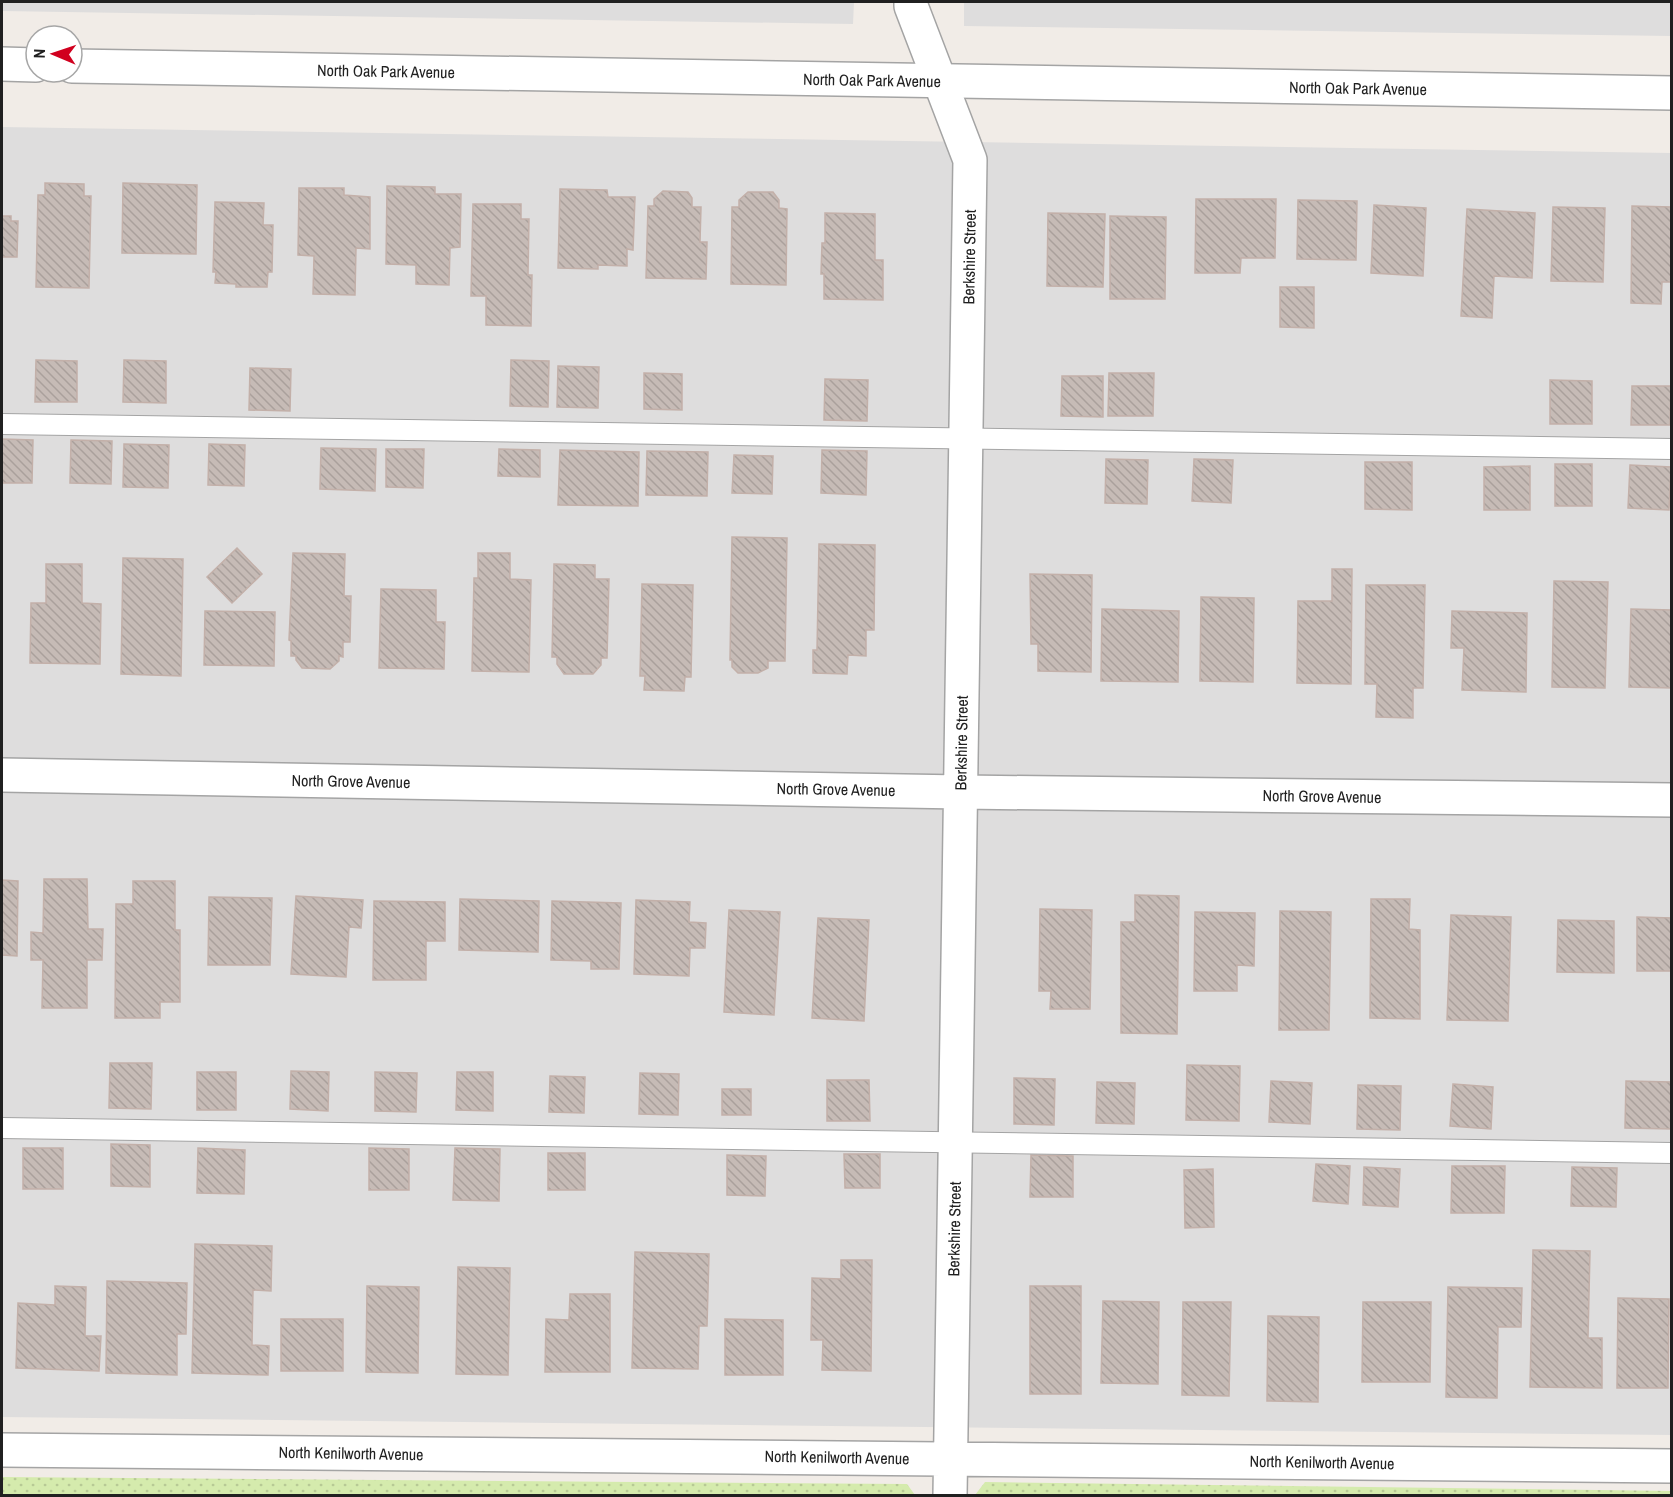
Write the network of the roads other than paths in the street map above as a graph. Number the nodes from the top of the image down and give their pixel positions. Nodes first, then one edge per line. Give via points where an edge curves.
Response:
1 (911, 2) edge
2 (2, 64) edge
3 (24, 65) edge
4 (84, 66) edge
5 (940, 81) junction
6 (1671, 93) edge
7 (2, 424) edge
8 (966, 439) junction
9 (1671, 449) edge
10 (2, 775) edge
11 (961, 792) junction
12 (1671, 800) edge
13 (2, 1128) edge
14 (955, 1143) junction
15 (1671, 1153) edge
16 (2, 1450) edge
17 (951, 1458) junction
18 (1671, 1466) edge
19 (950, 1496) edge

1 - 5 street, Berkshire Street
2 - 3 street
4 - 5 street, North Oak Park Avenue
5 - 6 street, North Oak Park Avenue
5 - 8 street, Berkshire Street via 970,160
7 - 8 lane
8 - 9 lane
8 - 11 street, Berkshire Street
10 - 11 street, North Grove Avenue
11 - 12 street, North Grove Avenue
11 - 14 street, Berkshire Street
13 - 14 lane
14 - 15 lane
14 - 17 street, Berkshire Street
16 - 17 street, North Kenilworth Avenue
17 - 18 street, North Kenilworth Avenue
17 - 19 street, Berkshire Street

